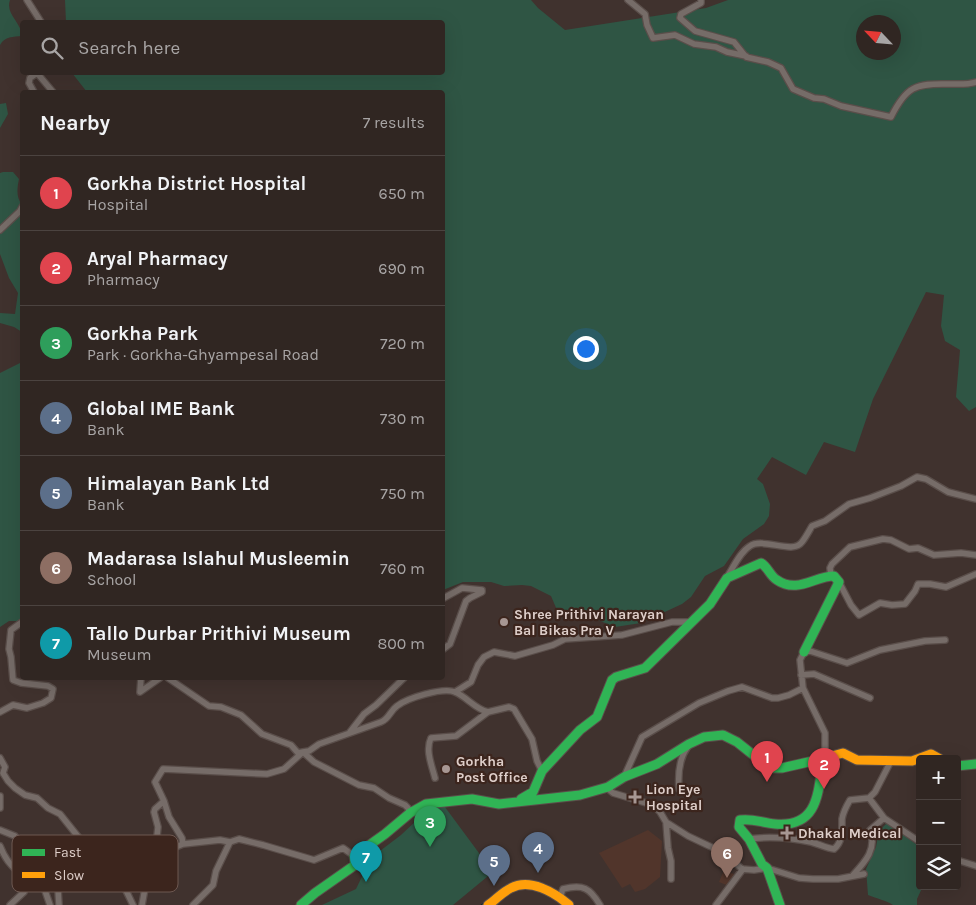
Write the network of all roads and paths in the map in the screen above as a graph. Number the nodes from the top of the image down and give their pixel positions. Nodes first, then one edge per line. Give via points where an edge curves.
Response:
1 (27, 0) edge
2 (628, 0) edge
3 (701, 0) edge
4 (40, 20) edge
5 (746, 56) junction
6 (33, 75) edge
7 (40, 75) edge
8 (976, 82) edge
9 (33, 90) edge
10 (51, 90) edge
11 (20, 211) edge
12 (0, 230) edge
13 (976, 499) edge
14 (976, 555) edge
15 (976, 574) edge
16 (831, 576) junction
17 (727, 578) junction
18 (839, 582) junction
19 (445, 597) edge
20 (691, 622) junction
21 (20, 623) edge
22 (945, 640) dead end
23 (445, 648) edge
24 (804, 652) junction
25 (801, 674) junction
26 (141, 680) edge
27 (157, 680) edge
28 (171, 680) edge
29 (402, 680) edge
30 (803, 688) junction
31 (455, 692) junction
32 (870, 698) dead end
33 (0, 712) edge
34 (488, 712) junction
35 (348, 733) junction
36 (689, 744) junction
37 (303, 752) junction
38 (0, 758) edge
39 (823, 759) junction
40 (916, 760) edge
41 (891, 761) junction
42 (976, 764) edge
43 (961, 766) edge
44 (542, 771) junction
45 (3, 773) junction
46 (624, 777) junction
47 (435, 778) dead end
48 (0, 783) edge
49 (606, 788) junction
50 (679, 789) dead end
51 (0, 796) edge
52 (869, 798) junction
53 (164, 801) junction
54 (520, 801) junction
55 (0, 808) edge
56 (410, 813) junction
57 (882, 820) junction
58 (666, 822) junction
59 (0, 830) edge
60 (12, 835) edge
61 (77, 835) edge
62 (156, 835) edge
63 (749, 838) junction
64 (916, 840) edge
65 (230, 842) junction
66 (183, 844) junction
67 (0, 846) edge
68 (178, 846) edge
69 (354, 856) junction
70 (961, 861) edge
71 (976, 866) edge
72 (12, 868) edge
73 (767, 868) junction
74 (743, 869) junction
75 (864, 874) dead end
76 (853, 875) junction
77 (671, 879) dead end
78 (24, 892) edge
79 (45, 892) edge
80 (58, 892) edge
81 (127, 892) edge
82 (144, 892) edge
83 (560, 897) junction
84 (10, 905) edge
85 (50, 905) edge
86 (59, 905) edge
87 (133, 905) edge
88 (142, 905) edge
89 (193, 905) edge
90 (302, 905) edge
91 (488, 905) edge
92 (569, 905) edge
93 (600, 905) edge
94 (716, 905) edge
95 (780, 905) edge

1 - 4 street
2 - 5 street via 644,14 654,38 675,35 694,44
3 - 5 street via 680,18 695,31 734,42
5 - 8 street via 781,68 793,89 814,98 890,118 910,89 929,83 968,85
6 - 9 street via 29,83
7 - 10 street
11 - 12 street
13 - 17 street via 948,492 917,477 849,504 825,522 812,526 802,543 796,546 757,543 750,546
14 - 16 street via 934,555 883,539 850,547 832,564
15 - 18 street via 946,587 918,584 905,604 880,603 859,615
16 - 17 street via 802,585 782,583 762,563
16 - 18 street
17 - 20 street via 710,604
18 - 24 street
19 - 23 street via 462,588 482,590 466,601 450,644
20 - 31 street via 672,622 622,635 565,639 515,656 494,652 484,657 471,682
20 - 44 street via 645,668 612,680 597,717 580,730
21 - 33 street via 11,630 11,677 17,682 48,686 53,689 51,698 27,708 13,705
22 - 24 street via 880,650 847,663
24 - 25 street via 800,660
25 - 30 street
25 - 32 street via 814,674
26 - 27 street via 140,692
28 - 37 street via 209,706 242,715 262,734 291,746 298,753
29 - 35 street
30 - 39 street via 825,733
30 - 46 street via 772,698 742,687 699,703 642,737
31 - 34 street
31 - 35 street via 429,692 401,703 386,720
34 - 44 street via 503,707 514,709 532,739
34 - 47 street via 456,736 431,738 428,751
35 - 37 street
36 - 39 street via 704,737 723,735 774,768
36 - 46 street via 657,764
36 - 50 street via 678,774
37 - 53 street via 284,769 267,774 163,769 155,782
37 - 56 street via 314,762 405,805
38 - 45 street via 5,767
39 - 41 street via 843,753 856,760
39 - 63 street via 814,808 807,818 785,825 754,818 740,820 739,827
40 - 41 street
41 - 52 street
42 - 43 street
44 - 54 street via 533,792
45 - 48 street
45 - 61 street via 25,795 37,798 60,814
46 - 49 street
49 - 54 street via 554,799
49 - 58 street via 653,805
51 - 55 street
52 - 57 street
52 - 63 street via 850,800 842,818 838,846 834,849 814,842 778,837
53 - 62 street via 154,812 158,827
53 - 66 street
54 - 56 street via 499,804 479,799 426,804
56 - 69 street
57 - 64 street
57 - 76 street via 870,830 873,837 871,853
58 - 74 street via 724,853
58 - 77 street
59 - 60 street
63 - 73 street
65 - 66 street
65 - 69 street via 239,839 263,844 314,860 343,848
65 - 89 street via 213,885
66 - 68 street
67 - 72 street
69 - 90 street via 355,865 315,892
70 - 71 street
73 - 74 street
73 - 76 street via 799,878 838,879
73 - 95 street
74 - 94 street
75 - 76 street
78 - 84 street
79 - 85 street
80 - 86 street
81 - 87 street
82 - 88 street
83 - 91 street via 536,886 525,886 510,889
83 - 92 street
83 - 93 street via 563,889 580,886 588,889

